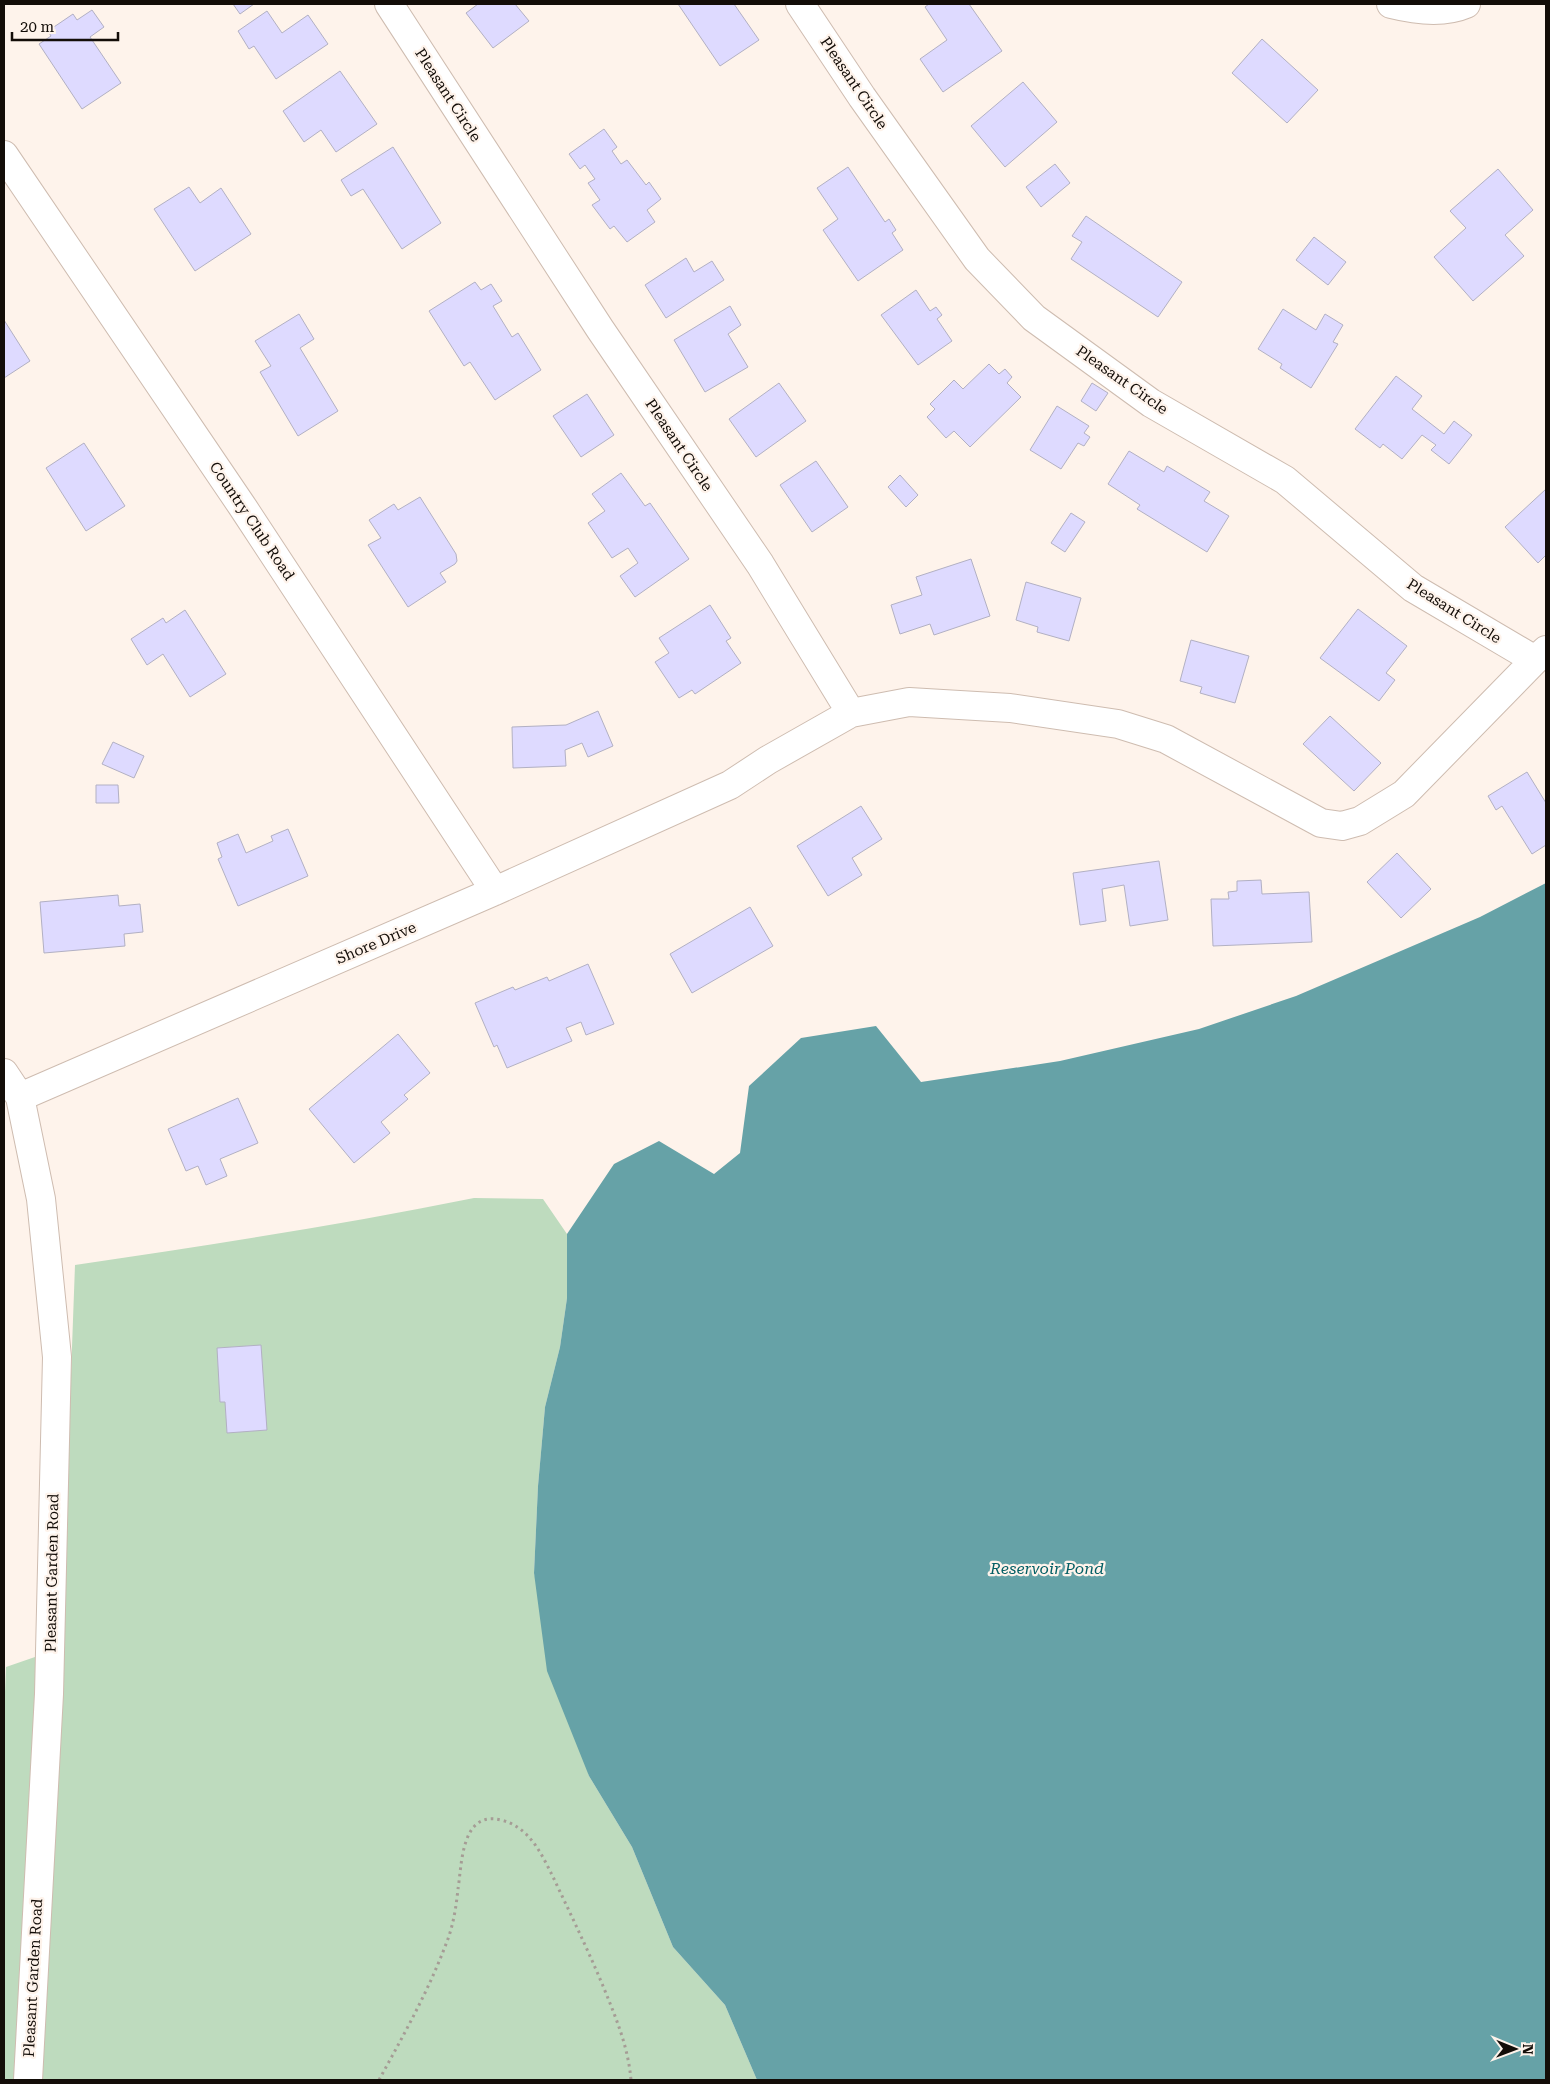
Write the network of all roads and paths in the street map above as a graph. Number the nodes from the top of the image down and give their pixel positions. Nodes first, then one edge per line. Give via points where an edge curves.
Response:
1 (389, 4) edge
2 (800, 4) edge
3 (1391, 4) edge
4 (1466, 4) edge
5 (4, 155) edge
6 (1541, 655) edge
7 (851, 713) junction
8 (730, 785) joint
9 (494, 891) junction
10 (4, 1073) edge
11 (20, 1098) junction
12 (28, 2080) edge
13 (379, 2080) edge
14 (631, 2080) edge

1 - 7 street, Pleasant Circle via 600,329 760,564
2 - 6 street, Pleasant Circle via 977,259 1034,318 1151,403 1285,480 1412,588
3 - 4 street via 1411,9 1452,10
5 - 9 street, Country Club Road via 237,497
6 - 7 street, Pleasant Circle via 1404,794 1360,821 1342,826 1321,823 1166,739 1118,724 1010,708 909,702
7 - 8 street, Pleasant Circle
8 - 9 street, Shore Drive
9 - 11 street, Shore Drive
10 - 11 street, Pleasant Garden Road
11 - 12 street, Pleasant Garden Road via 41,1200 56,1357 49,1694
13 - 14 path via 416,2012 447,1943 466,1839 485,1819 510,1822 534,1842 583,1940 618,2023 629,2058

